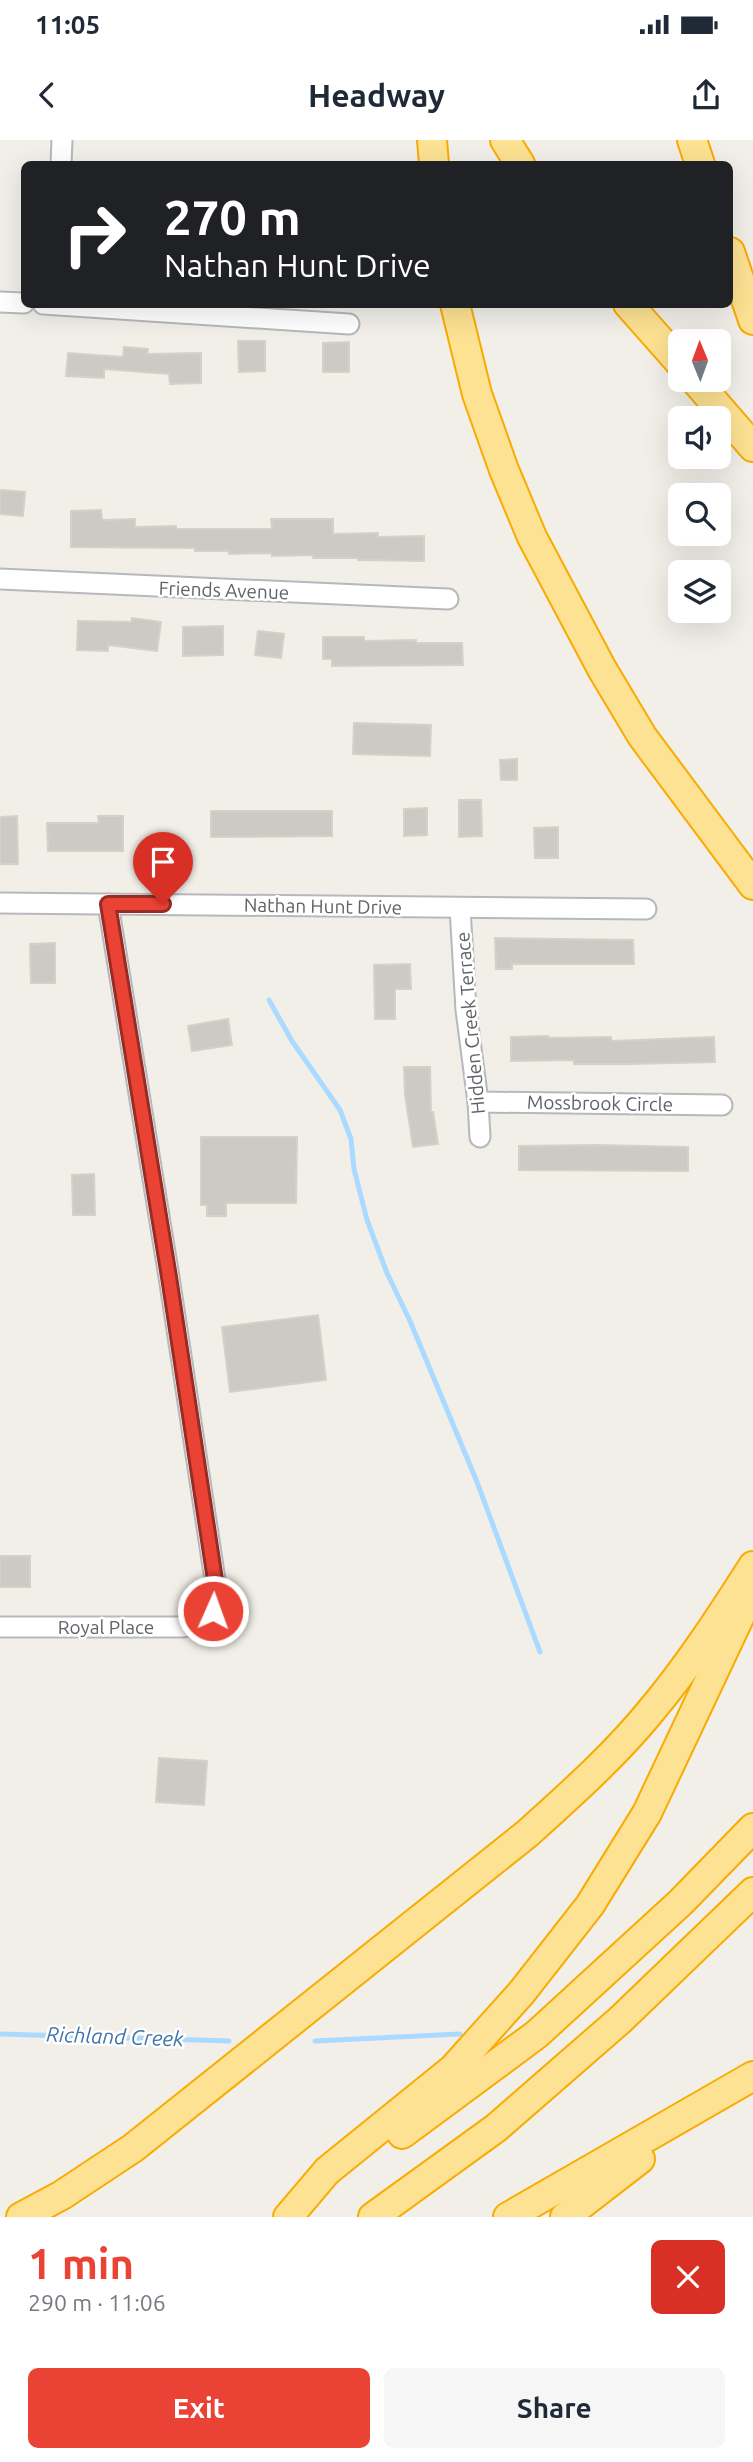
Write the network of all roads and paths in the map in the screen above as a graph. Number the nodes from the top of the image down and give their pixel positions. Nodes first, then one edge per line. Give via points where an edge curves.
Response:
1 (62, 140) edge
2 (432, 140) edge
3 (505, 140) edge
4 (692, 140) edge
5 (61, 161) edge
6 (434, 161) edge
7 (518, 161) edge
8 (699, 161) edge
9 (733, 261) edge
10 (0, 302) edge
11 (21, 303) edge
12 (102, 308) edge
13 (456, 308) edge
14 (632, 308) edge
15 (753, 320) edge
16 (349, 324) dead end
17 (668, 349) edge
18 (705, 392) edge
19 (753, 447) edge
20 (0, 579) edge
21 (448, 599) dead end
22 (753, 885) edge
23 (0, 904) edge
24 (108, 904) junction
25 (460, 908) junction
26 (646, 909) dead end
27 (478, 1102) junction
28 (722, 1105) dead end
29 (480, 1137) dead end
30 (753, 1566) edge
31 (753, 1589) edge
32 (0, 1627) edge
33 (753, 1828) edge
34 (753, 1892) edge
35 (741, 2084) edge
36 (21, 2217) edge
37 (288, 2217) edge
38 (373, 2217) edge
39 (508, 2217) edge
40 (565, 2217) edge

1 - 5 street
2 - 6 highway
3 - 7 highway
4 - 8 highway
9 - 15 highway
10 - 11 street
12 - 16 street
13 - 22 highway via 477,394 532,537 642,736
14 - 17 highway
18 - 19 highway
20 - 21 street, Friends Avenue
23 - 24 street, Nathan Hunt Drive
24 - 25 street, Nathan Hunt Drive
24 - 32 street, Royal Place via 217,1593 213,1611 202,1623 183,1627
25 - 26 street, Nathan Hunt Drive
25 - 27 street, Hidden Creek Terrace
27 - 28 street, Mossbrook Circle
27 - 29 street, Hidden Creek Terrace
30 - 36 highway via 650,1712 528,1833 133,2148
31 - 37 highway via 647,1813 590,1905 522,1992 453,2069 327,2171
33 - 37 highway via 681,1902 537,2034
34 - 38 highway via 620,2020 496,2128
35 - 39 highway
35 - 40 highway

